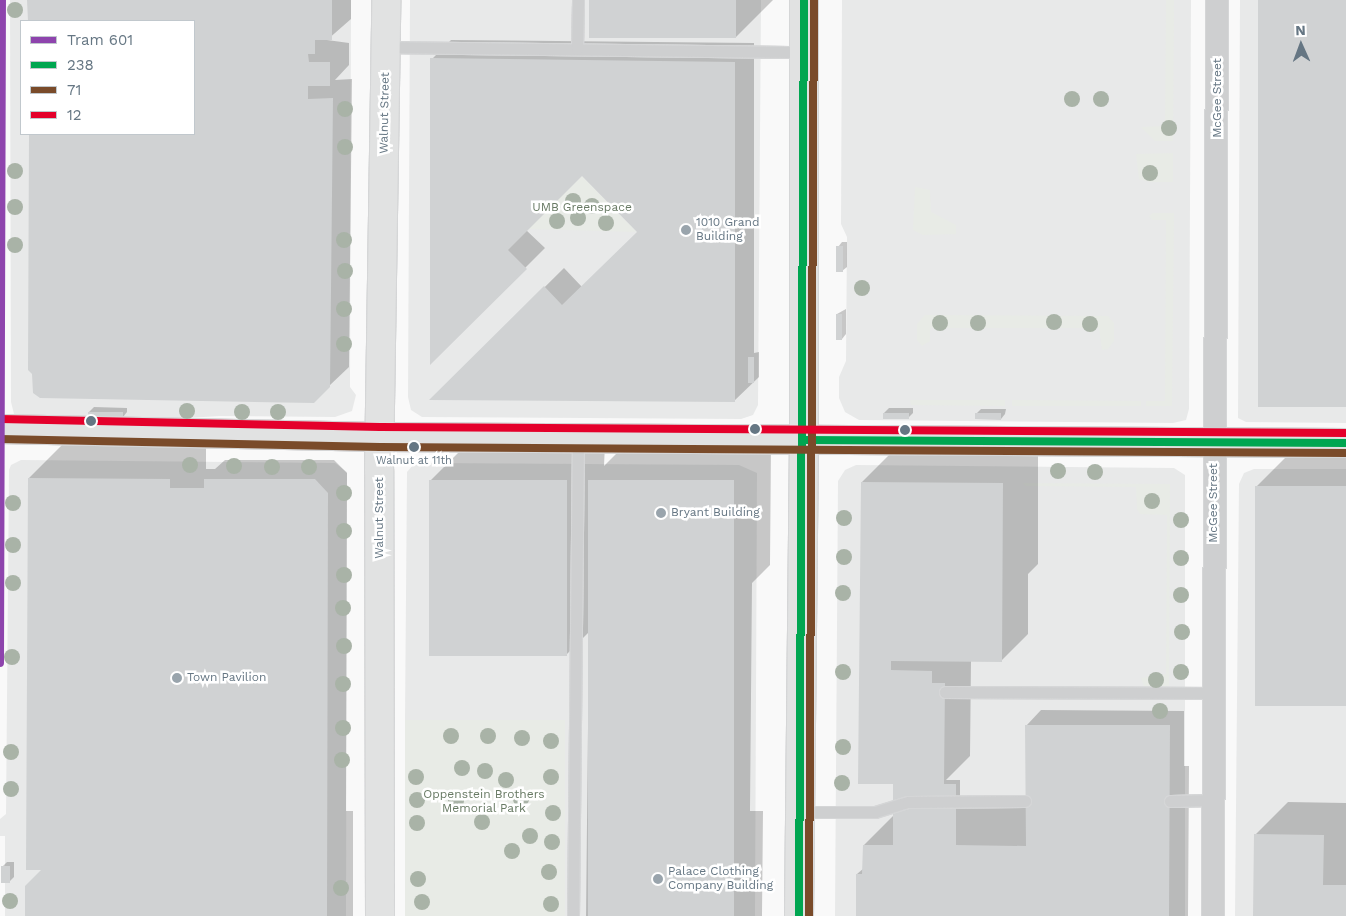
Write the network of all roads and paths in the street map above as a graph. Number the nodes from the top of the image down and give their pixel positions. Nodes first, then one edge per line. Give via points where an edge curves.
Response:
1 (386, 0) edge
2 (578, 0) edge
3 (804, 0) edge
4 (1217, 0) edge
5 (386, 47) junction
6 (577, 49) junction
7 (804, 52) junction
8 (0, 430) edge
9 (380, 437) junction
10 (578, 438) junction
11 (804, 440) junction
12 (1215, 442) junction
13 (1346, 443) edge
14 (945, 692) dead end
15 (1213, 693) junction
16 (1213, 800) junction
17 (1025, 801) dead end
18 (1170, 801) dead end
19 (800, 812) junction
20 (380, 916) edge
21 (573, 916) edge
22 (799, 916) edge
23 (1213, 916) edge

1 - 5 street, Walnut Street
2 - 6 lane
3 - 7 street
4 - 12 street, McGee Street
5 - 6 lane
5 - 9 street, Walnut Street
6 - 7 lane
7 - 11 street
8 - 9 street
9 - 10 street
9 - 20 street, Walnut Street
10 - 11 street
10 - 21 lane
11 - 12 street
11 - 19 street
12 - 13 street
12 - 15 street, McGee Street
14 - 15 lane
15 - 16 street, McGee Street
16 - 18 lane
16 - 23 street, McGee Street
17 - 19 lane via 908,802 875,812
19 - 22 street

